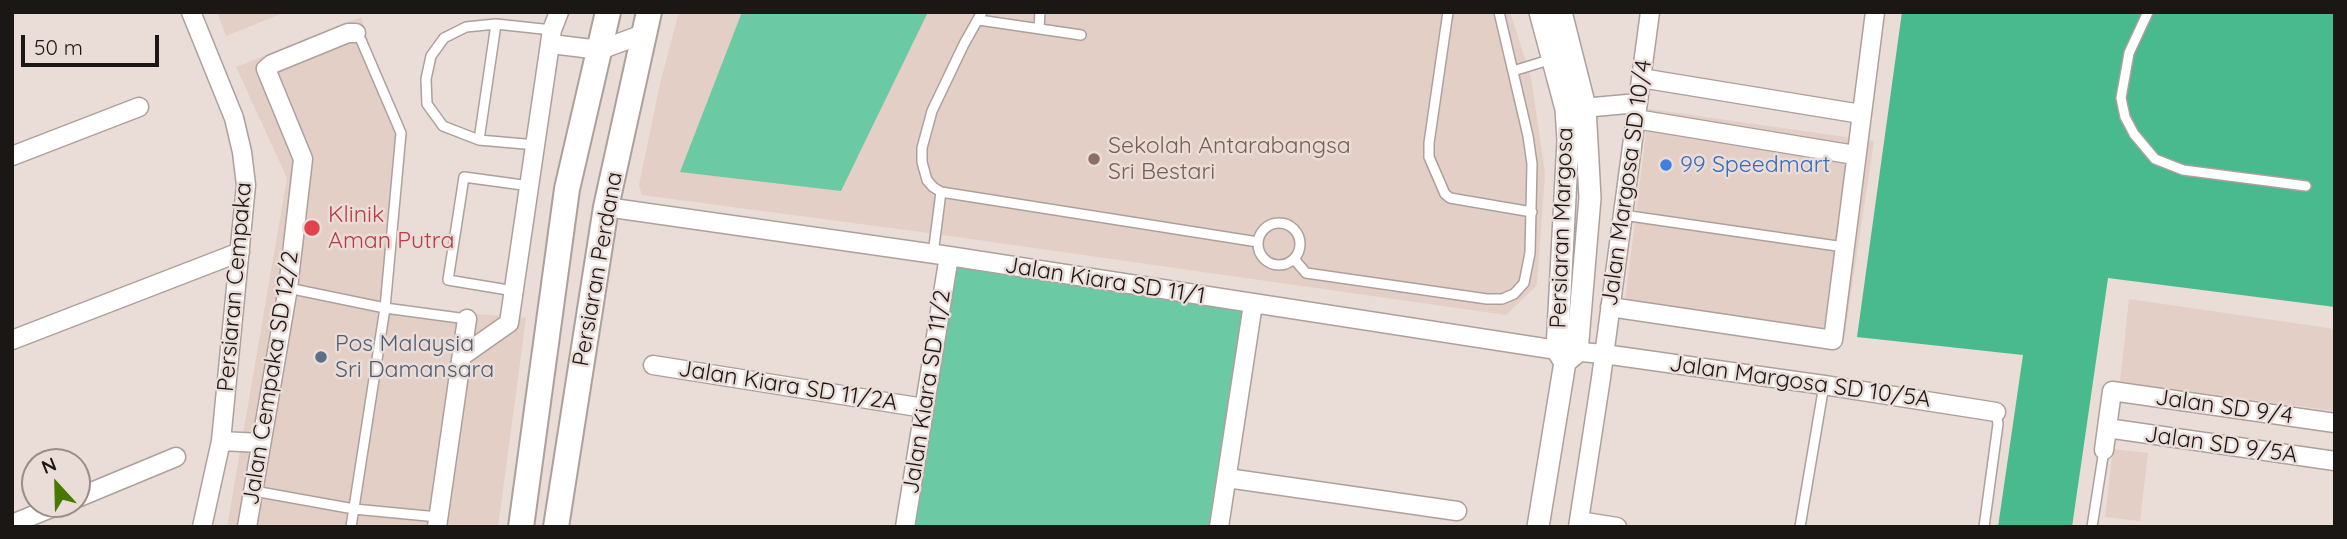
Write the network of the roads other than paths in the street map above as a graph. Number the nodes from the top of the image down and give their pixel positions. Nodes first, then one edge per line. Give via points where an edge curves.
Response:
1 (191, 12) edge
2 (559, 12) edge
3 (608, 12) edge
4 (1040, 12) edge
5 (1448, 12) edge
6 (1500, 12) edge
7 (1540, 12) edge
8 (1561, 12) edge
9 (1650, 12) edge
10 (1875, 12) edge
11 (2148, 12) edge
12 (981, 16) edge
13 (646, 23) edge
14 (496, 24) junction
15 (1039, 29) junction
16 (356, 33) joint
17 (1081, 35) dead end
18 (551, 37) junction
19 (600, 50) junction
20 (1553, 58) junction
21 (1513, 71) junction
22 (1641, 78) junction
23 (139, 107) dead end
24 (1575, 108) junction
25 (1637, 111) junction
26 (1861, 114) junction
27 (479, 140) junction
28 (536, 145) junction
29 (1855, 155) junction
30 (12, 156) edge
31 (530, 186) junction
32 (2306, 186) dead end
33 (941, 192) junction
34 (606, 207) junction
35 (1532, 212) junction
36 (1623, 215) junction
37 (1258, 242) junction
38 (1844, 247) junction
39 (240, 252) junction
40 (941, 255) junction
41 (1294, 259) junction
42 (288, 288) junction
43 (514, 291) junction
44 (1254, 304) junction
45 (1610, 307) junction
46 (385, 308) junction
47 (467, 319) joint
48 (12, 340) edge
49 (1604, 354) junction
50 (1567, 355) junction
51 (463, 356) junction
52 (653, 365) dead end
53 (1824, 385) junction
54 (924, 408) junction
55 (1996, 412) joint
56 (2335, 423) edge
57 (2107, 428) junction
58 (221, 441) junction
59 (261, 443) junction
60 (2104, 450) joint
61 (176, 457) dead end
62 (2335, 461) edge
63 (1227, 478) junction
64 (254, 491) junction
65 (91, 492) edge
66 (354, 509) junction
67 (1457, 511) dead end
68 (438, 522) edge
69 (1579, 524) edge
70 (202, 527) edge
71 (247, 527) edge
72 (351, 527) edge
73 (521, 527) edge
74 (556, 527) edge
75 (905, 527) edge
76 (1219, 527) edge
77 (1538, 527) edge
78 (1617, 527) edge
79 (1800, 527) edge
80 (1984, 527) edge
81 (2092, 527) edge

1 - 39 street, Persiaran Cempaka via 234,118 242,152 246,185
2 - 18 street
3 - 19 main road, Persiaran Perdana
4 - 15 lane
5 - 35 lane via 1429,157 1450,198
6 - 21 lane
7 - 20 street, Persiaran Margosa
8 - 24 street, Persiaran Margosa
9 - 22 street, Jalan Margosa SD 10/4
10 - 26 street
11 - 32 lane via 2129,53 2122,98 2134,134 2155,159 2183,170
12 - 15 lane
12 - 33 lane via 932,111 924,139 923,171
13 - 19 street
13 - 34 main road, Persiaran Perdana
14 - 18 lane
14 - 27 lane
14 - 27 lane via 466,27 444,38 431,56 426,79 427,104 443,126
15 - 17 lane
16 - 42 street, Jalan Cempaka SD 12/2 via 266,69 303,159
16 - 46 lane via 401,133
18 - 19 street
18 - 28 street
19 - 73 main road, Persiaran Perdana via 567,188
20 - 21 lane
20 - 24 street, Persiaran Margosa
21 - 35 lane via 1531,150
22 - 25 street, Jalan Margosa SD 10/4
22 - 26 street
23 - 30 street
24 - 25 street
24 - 50 street, Persiaran Margosa via 1590,198
25 - 29 street
25 - 36 street, Jalan Margosa SD 10/4
26 - 29 street
27 - 28 lane
28 - 31 street
29 - 38 street
31 - 43 street
31 - 43 lane via 464,177 448,281
33 - 37 lane
33 - 40 lane
34 - 40 street, Jalan Kiara SD 11/1
34 - 74 main road, Persiaran Perdana
35 - 41 lane via 1524,283 1503,299 1311,274
36 - 38 lane
36 - 45 street, Jalan Margosa SD 10/4
37 - 41 lane via 1262,256 1274,264
37 - 41 lane via 1271,225 1286,223 1300,239
38 - 45 street via 1833,340
39 - 48 street
39 - 58 street, Persiaran Cempaka
40 - 44 street, Jalan Kiara SD 11/1
40 - 54 street, Jalan Kiara SD 11/2
42 - 46 lane
42 - 59 street, Jalan Cempaka SD 12/2
43 - 51 street via 509,323
44 - 50 street, Jalan Kiara SD 11/1
44 - 63 street
45 - 49 street, Jalan Margosa SD 10/4
46 - 47 lane
46 - 66 lane
47 - 51 street
49 - 50 street, Jalan Kiara SD 11/1
49 - 53 street, Jalan Margosa SD 10/5A
49 - 69 street, Jalan Margosa SD 10/4
50 - 77 street, Persiaran Margosa
51 - 68 street
52 - 54 street, Jalan Kiara SD 11/2A
53 - 55 street, Jalan Margosa SD 10/5A
53 - 79 lane
54 - 75 street, Jalan Kiara SD 11/2
55 - 80 lane
56 - 57 street, Jalan SD 9/4 via 2112,391
57 - 60 street
57 - 62 street, Jalan SD 9/5A
58 - 59 street
58 - 70 street, Persiaran Cempaka
59 - 64 street, Jalan Cempaka SD 12/2
60 - 81 lane
61 - 65 street
63 - 67 street
63 - 76 street
64 - 66 lane
64 - 71 street, Jalan Cempaka SD 12/2
66 - 68 lane
66 - 72 lane
69 - 78 street

